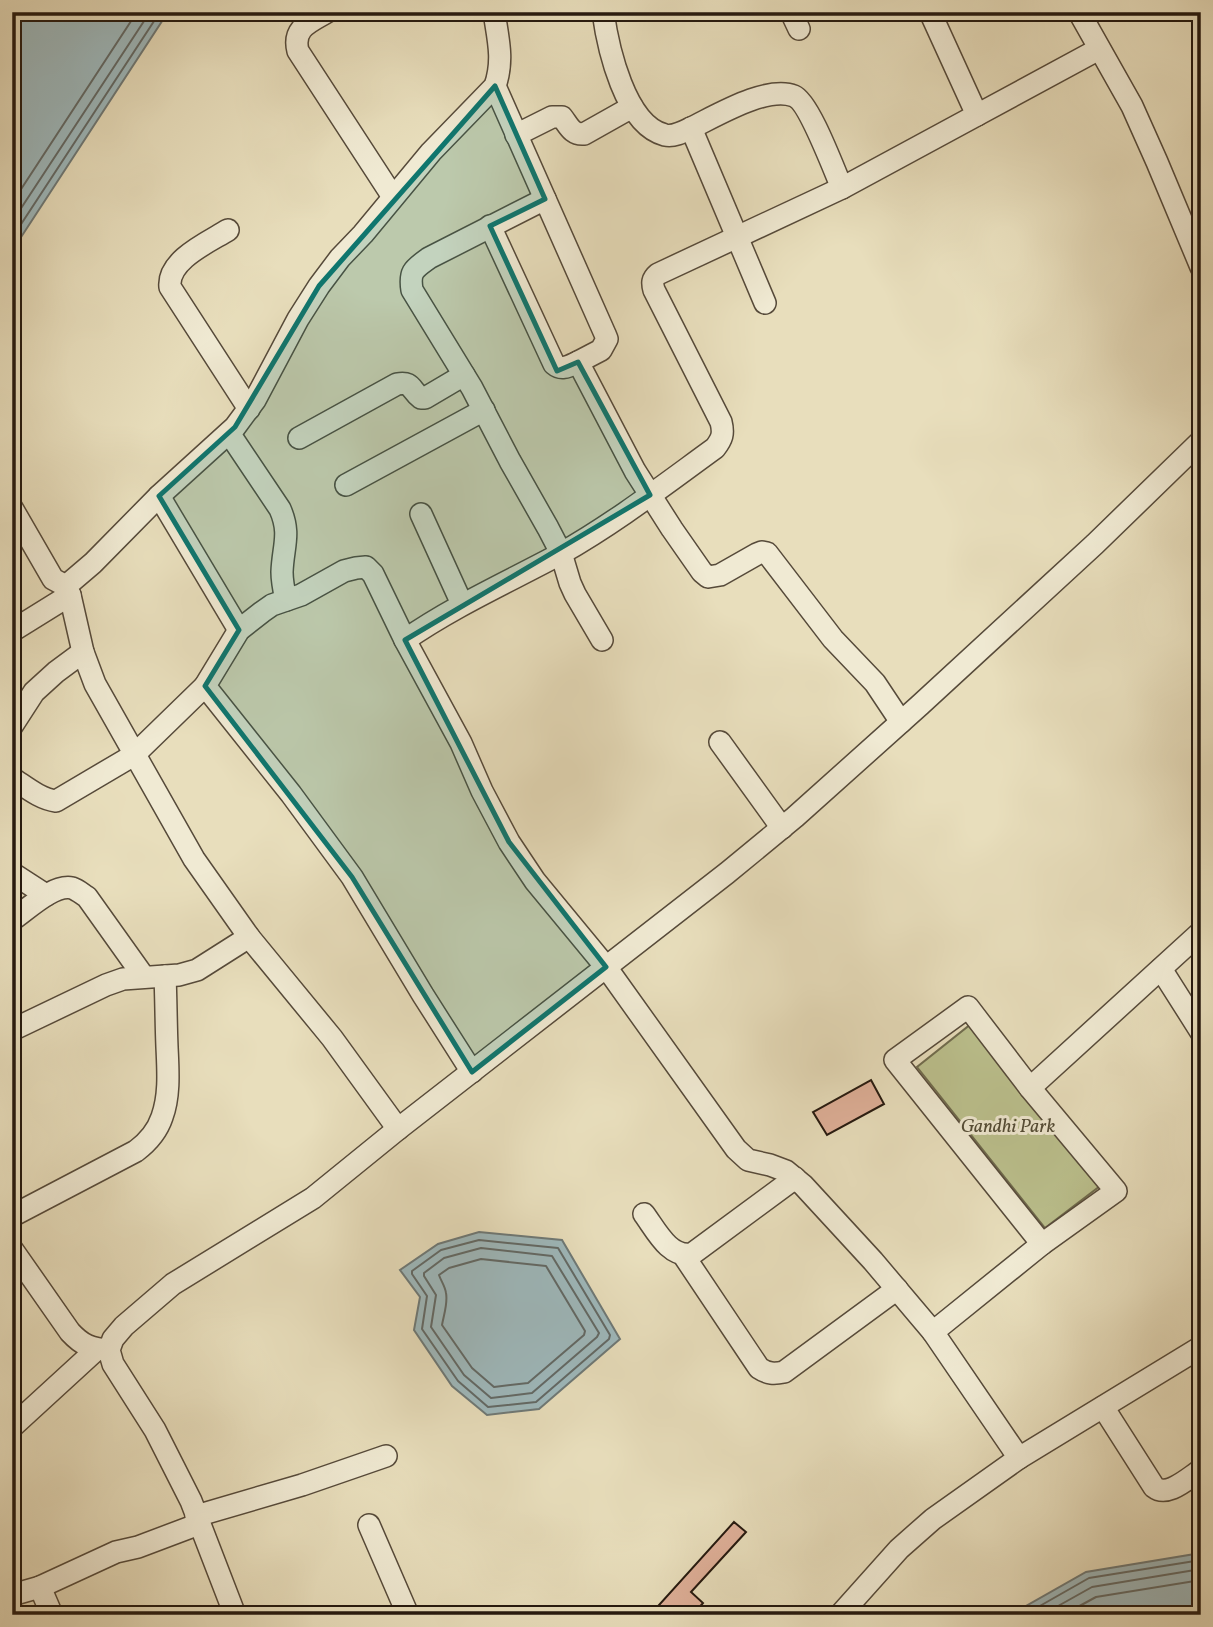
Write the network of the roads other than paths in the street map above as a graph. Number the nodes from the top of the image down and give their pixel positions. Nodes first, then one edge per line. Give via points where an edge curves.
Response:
1 (327, 12) edge
2 (494, 12) edge
3 (603, 12) edge
4 (930, 12) edge
5 (1079, 12) edge
6 (1099, 49) junction
7 (495, 86) junction
8 (632, 107) junction
9 (977, 115) junction
10 (691, 128) junction
11 (516, 135) junction
12 (842, 188) junction
13 (393, 197) junction
14 (545, 199) junction
15 (490, 226) junction
16 (228, 230) dead end
17 (737, 237) junction
18 (1201, 267) edge
19 (765, 303) dead end
20 (578, 362) junction
21 (464, 375) junction
22 (249, 409) junction
23 (484, 410) junction
24 (229, 433) junction
25 (299, 438) dead end
26 (1201, 441) edge
27 (346, 485) dead end
28 (650, 495) junction
29 (159, 496) junction
30 (12, 508) edge
31 (421, 514) dead end
32 (561, 553) junction
33 (68, 591) junction
34 (286, 600) junction
35 (462, 604) junction
36 (239, 630) junction
37 (12, 631) edge
38 (405, 640) junction
39 (602, 640) dead end
40 (83, 652) junction
41 (205, 686) junction
42 (901, 722) junction
43 (12, 726) edge
44 (720, 743) dead end
45 (134, 755) junction
46 (12, 778) edge
47 (782, 828) junction
48 (12, 873) edge
49 (46, 895) junction
50 (12, 920) edge
51 (1201, 932) edge
52 (249, 937) junction
53 (606, 967) junction
54 (1161, 969) junction
55 (155, 976) junction
56 (12, 1030) edge
57 (1201, 1032) edge
58 (472, 1072) junction
59 (1030, 1088) junction
60 (398, 1129) junction
61 (795, 1178) junction
62 (644, 1214) dead end
63 (12, 1216) edge
64 (1042, 1244) junction
65 (12, 1249) edge
66 (684, 1256) junction
67 (897, 1289) junction
68 (933, 1332) junction
69 (1201, 1347) edge
70 (103, 1350) junction
71 (1103, 1406) junction
72 (12, 1427) edge
73 (386, 1456) dead end
74 (1019, 1458) junction
75 (1201, 1470) edge
76 (198, 1520) junction
77 (369, 1525) dead end
78 (40, 1587) junction
79 (12, 1595) edge
80 (52, 1615) edge
81 (235, 1615) edge
82 (408, 1615) edge
83 (840, 1615) edge

1 - 13 street via 299,32 298,51
2 - 7 street via 501,57
3 - 8 street via 609,50
4 - 9 street
5 - 6 street
6 - 9 street
6 - 18 street via 1132,106
7 - 11 street
7 - 13 street
8 - 10 street via 656,132 673,136
8 - 11 street via 584,134 572,132 558,116
9 - 12 street
10 - 12 street via 756,98 796,96 812,118
10 - 17 street
11 - 14 street
12 - 17 street
13 - 22 street via 319,285
14 - 15 street
14 - 20 street via 607,339 601,349
15 - 20 street via 554,364 563,368
15 - 21 street via 429,258 410,279 412,290
16 - 22 street via 181,261 169,279
17 - 19 street
17 - 28 street via 653,277 654,290 724,431 715,448
20 - 28 street
21 - 23 street
21 - 25 street via 425,398 409,384 397,384
22 - 24 street
23 - 27 street
23 - 32 street
24 - 29 street
24 - 34 street via 286,522 282,571
26 - 42 street
28 - 32 street
28 - 42 street via 708,576 767,553 833,639 875,683
29 - 33 street
29 - 36 street
30 - 33 street via 53,579
31 - 35 street
32 - 35 street
32 - 39 street via 570,583
33 - 37 street
33 - 40 street
34 - 36 street
34 - 38 street via 344,571 366,567
35 - 38 street
36 - 41 street
38 - 53 street via 509,842
40 - 43 street via 34,692
40 - 45 street
41 - 45 street
41 - 58 street via 352,877
42 - 47 street
44 - 47 street
45 - 46 street via 57,801 41,797
45 - 52 street via 194,859
47 - 53 street
48 - 49 street
49 - 50 street
49 - 55 street via 68,887 87,897
51 - 54 street
52 - 55 street via 197,970
52 - 60 street via 332,1038
53 - 58 street
53 - 61 street via 736,1149 748,1160
54 - 57 street
54 - 59 street
55 - 56 street via 106,985
55 - 63 street via 168,1072 163,1116 156,1131 136,1151
58 - 60 street
59 - 64 street via 1116,1191
59 - 64 street via 968,1007 895,1060
60 - 70 street via 313,1198 173,1284
61 - 66 street via 702,1248
61 - 67 street
62 - 66 street via 668,1246
64 - 68 street
65 - 70 street via 79,1342
66 - 67 street via 766,1373 784,1372
67 - 68 street
68 - 74 street
69 - 71 street
70 - 72 street
70 - 76 street via 155,1430
71 - 74 street
71 - 75 street via 1158,1491 1164,1492
73 - 76 street
74 - 83 street via 933,1519 899,1549
76 - 78 street
76 - 81 street
77 - 82 street
78 - 79 street
78 - 80 street

